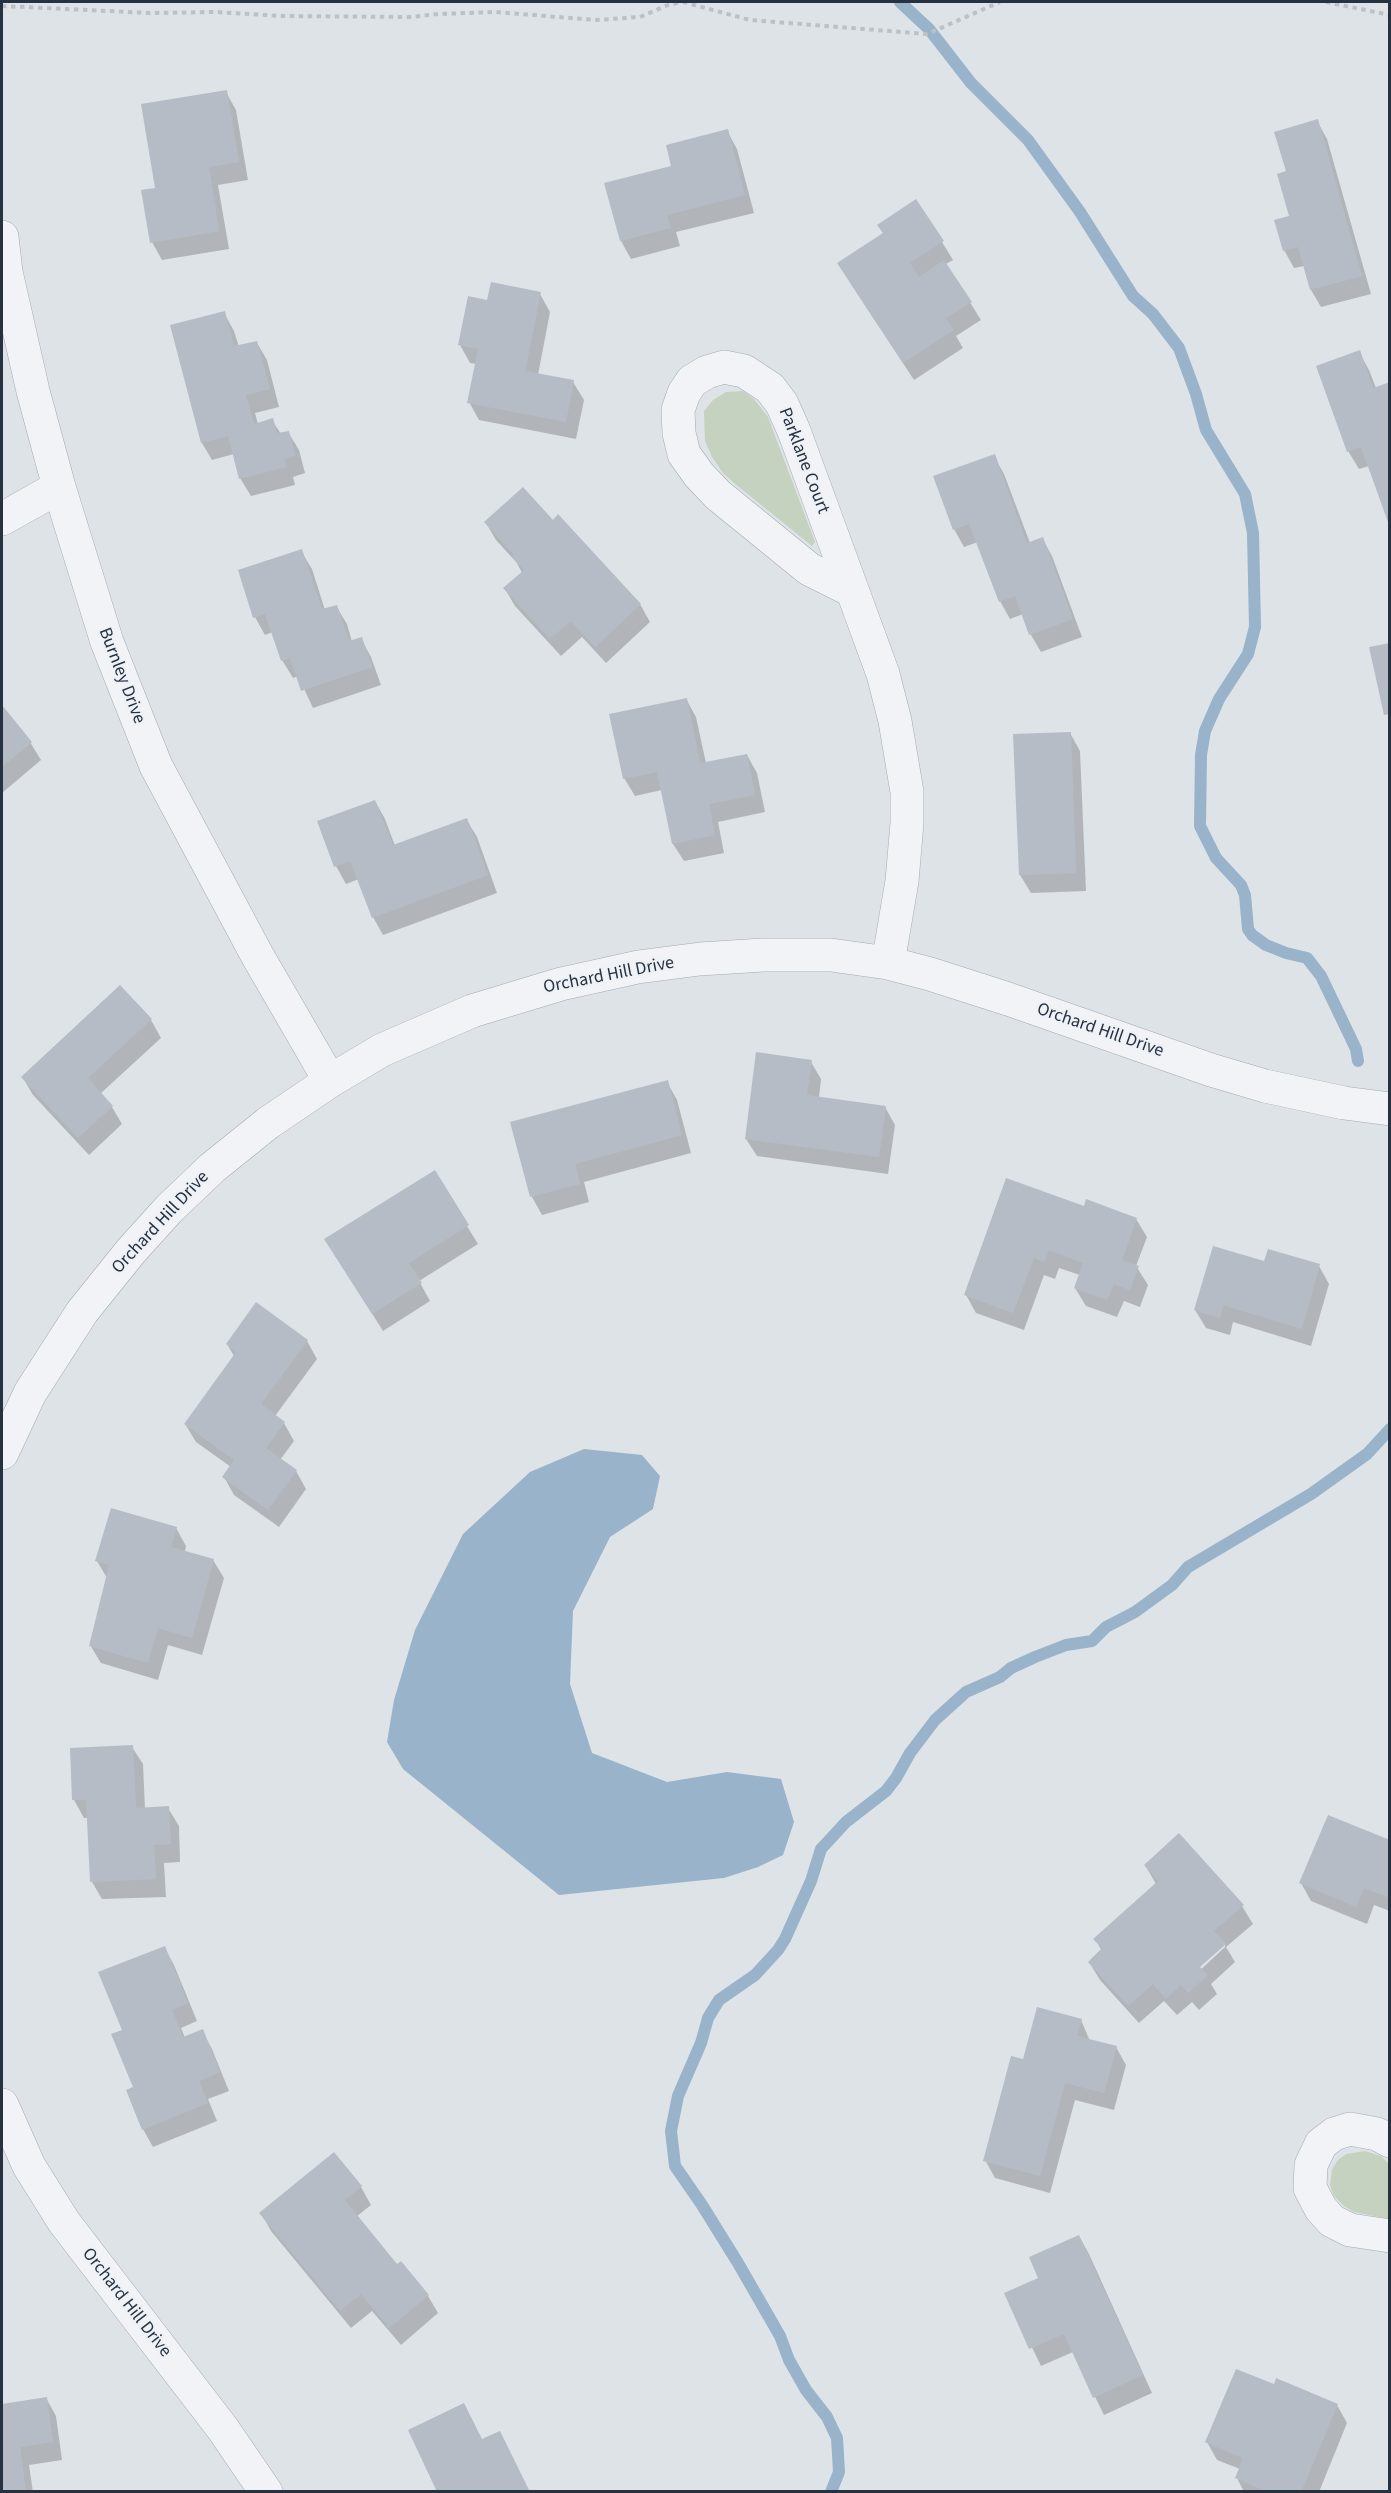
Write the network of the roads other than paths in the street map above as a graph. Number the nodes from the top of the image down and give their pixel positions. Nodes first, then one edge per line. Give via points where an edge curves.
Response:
1 (2, 237) edge
2 (59, 487) junction
3 (2, 519) edge
4 (851, 590) junction
5 (888, 963) junction
6 (330, 1081) junction
7 (1389, 1109) edge
8 (2, 1453) edge
9 (2, 2105) edge
10 (1389, 2141) edge
11 (1389, 2236) edge
12 (266, 2492) edge

1 - 2 street, Burnley Drive via 33,391
2 - 3 street
2 - 6 street, Burnley Drive via 107,642 156,766
4 - 4 street, Parklane Court via 794,431 770,388 744,371 724,368 692,381 678,410 679,433 684,453 699,475 809,569
4 - 5 street, Parklane Court via 883,674 907,792 902,881
5 - 6 street, Orchard Hill Drive via 831,955 763,955 638,967 472,1011 382,1050
5 - 7 street, Orchard Hill Drive via 1008,999 1210,1070 1265,1086
6 - 8 street, Orchard Hill Drive via 212,1168 139,1242 56,1349
9 - 12 street, Orchard Hill Drive via 29,2166 64,2222 223,2429
10 - 11 street via 1377,2134 1350,2129 1334,2134 1321,2144 1311,2165 1310,2188 1332,2221 1350,2230

